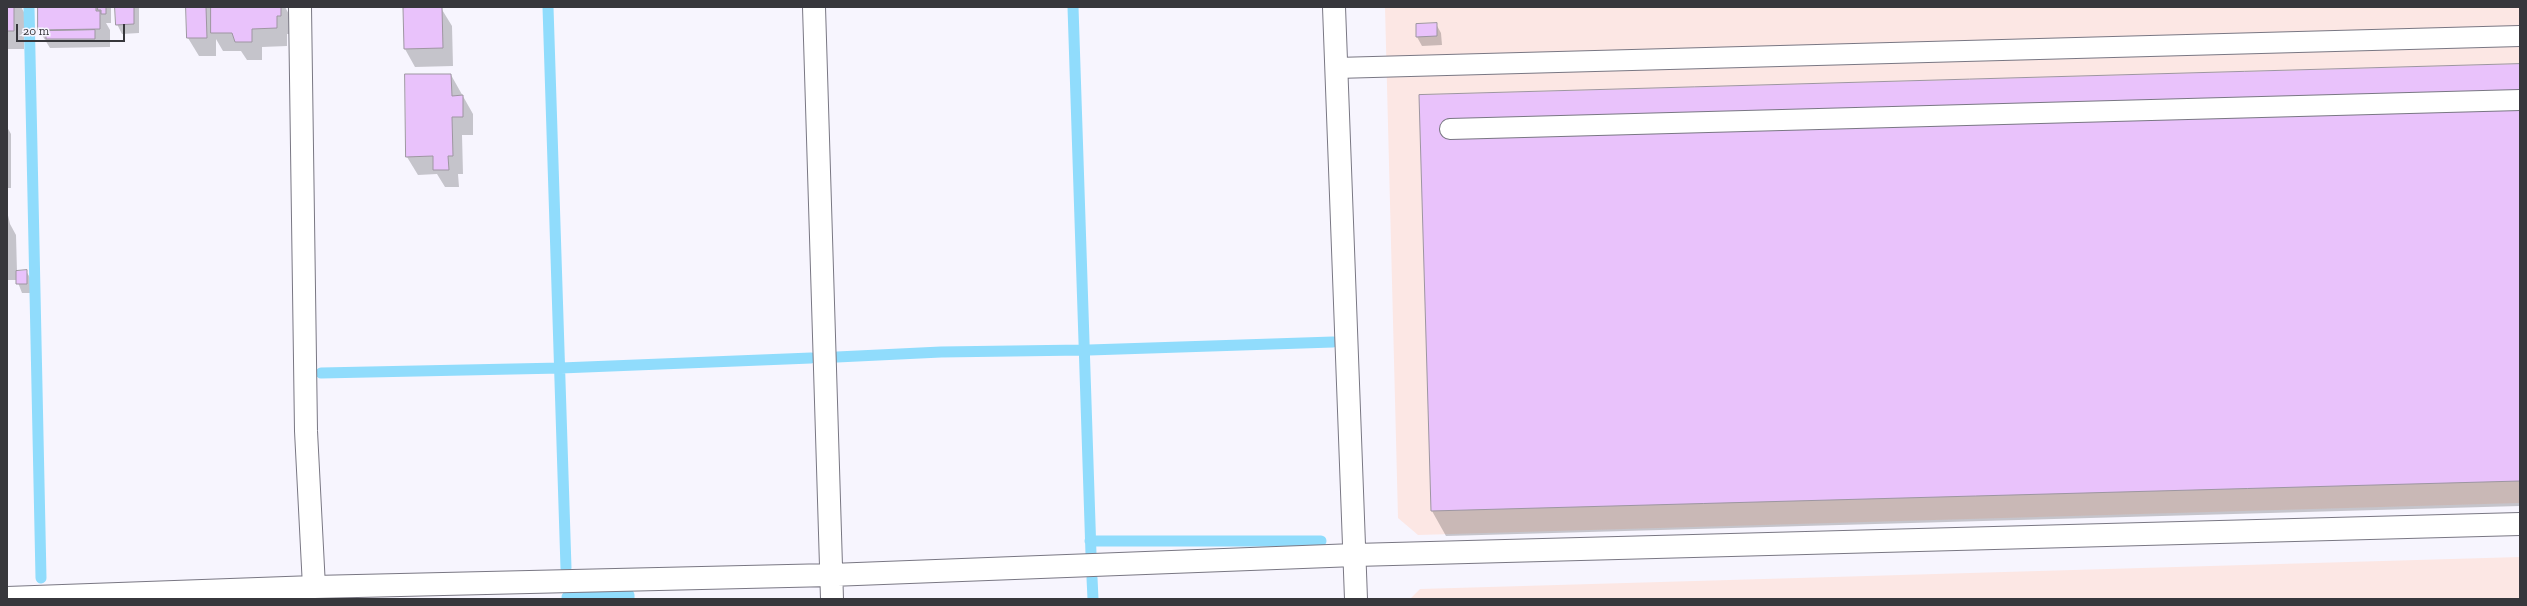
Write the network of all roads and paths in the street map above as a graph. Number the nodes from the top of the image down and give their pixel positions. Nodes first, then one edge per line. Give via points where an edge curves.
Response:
1 (300, 7) edge
2 (814, 7) edge
3 (1334, 7) edge
4 (2520, 36) edge
5 (1336, 68) junction
6 (2520, 100) edge
7 (1450, 129) dead end
8 (2520, 524) edge
9 (1355, 555) junction
10 (832, 575) junction
11 (314, 587) junction
12 (415, 592) edge
13 (7, 598) edge
14 (832, 599) edge
15 (1356, 599) edge

1 - 11 street via 306,423
2 - 10 street
3 - 5 street
4 - 5 lane
5 - 9 street
6 - 7 lane
8 - 9 street
9 - 10 street
9 - 15 street
10 - 12 street
10 - 14 street
11 - 12 street
11 - 13 street

